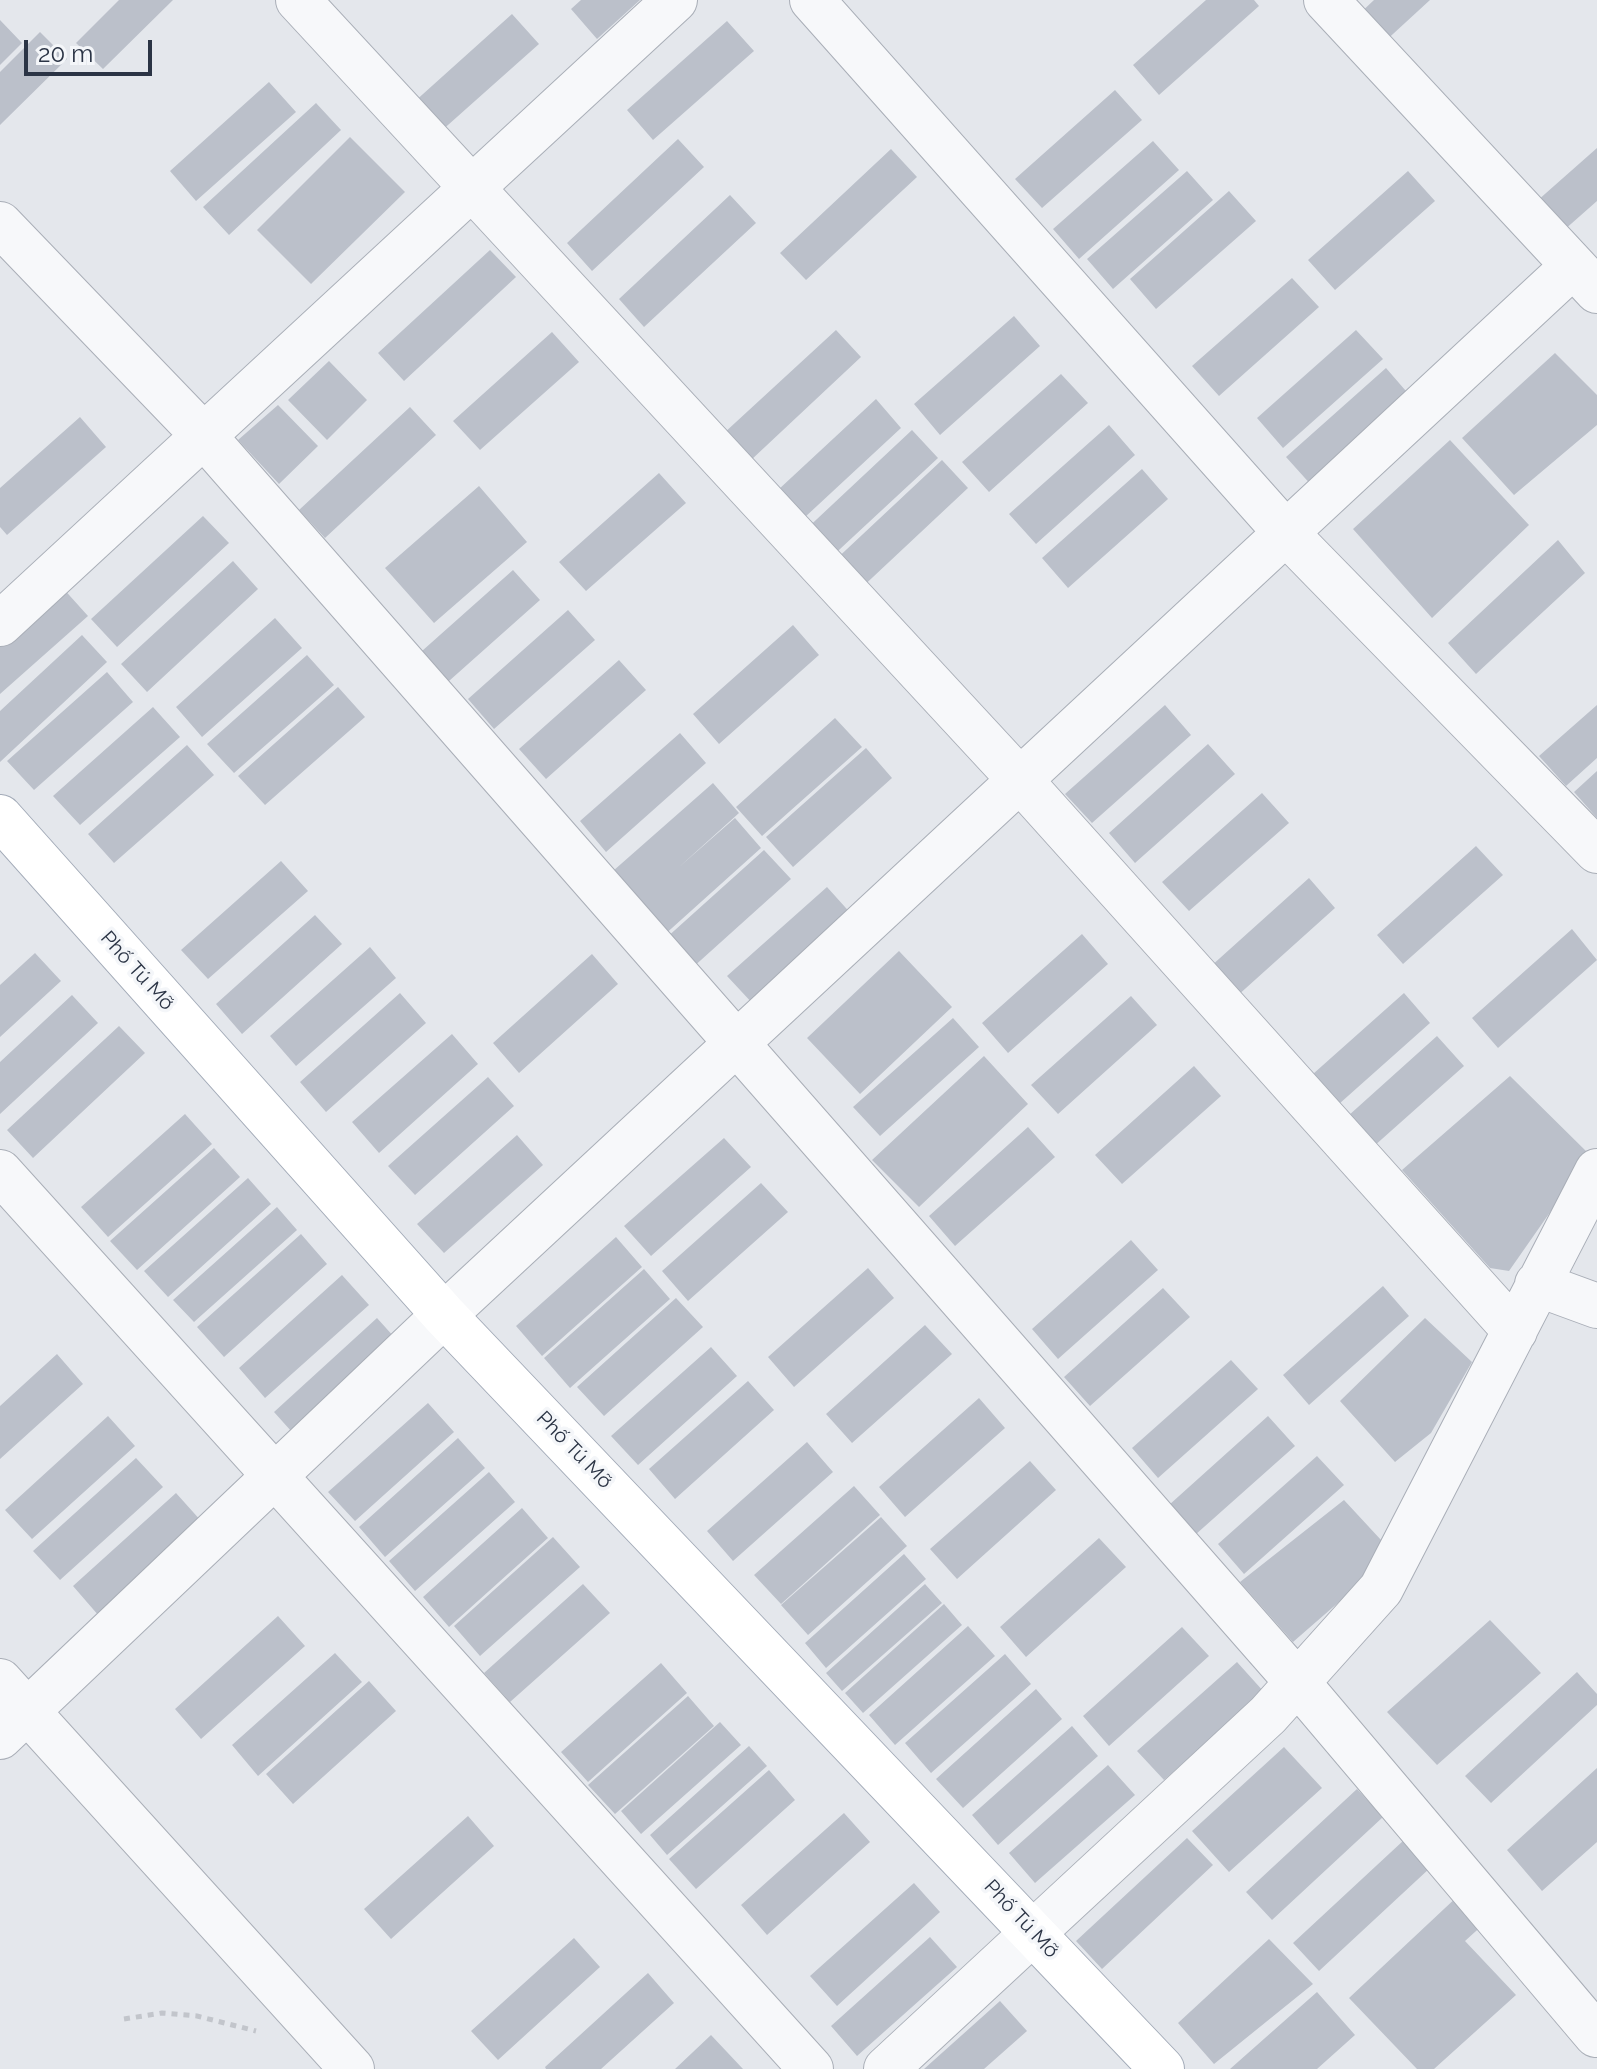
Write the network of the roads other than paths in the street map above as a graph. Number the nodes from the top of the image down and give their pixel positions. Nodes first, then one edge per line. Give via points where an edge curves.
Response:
1 (298, 0) edge
2 (675, 0) edge
3 (812, 0) edge
4 (1326, 0) edge
5 (472, 187) junction
6 (0, 224) edge
7 (1585, 279) edge
8 (204, 436) junction
9 (1286, 533) junction
10 (0, 624) edge
11 (1020, 780) junction
12 (0, 817) edge
13 (1597, 851) edge
14 (738, 1044) junction
15 (1597, 1171) edge
16 (0, 1172) edge
17 (1537, 1284) junction
18 (1597, 1306) edge
19 (444, 1315) junction
20 (1515, 1331) junction
21 (276, 1477) junction
22 (1298, 1683) junction
23 (9, 1710) edge
24 (1032, 1931) junction
25 (1596, 2035) edge
26 (352, 2069) edge
27 (811, 2069) edge
28 (886, 2069) edge
29 (1162, 2069) edge

1 - 5 street
2 - 5 street
3 - 9 street
4 - 7 street
5 - 8 street
5 - 11 street
6 - 8 street
7 - 9 street
8 - 10 street
8 - 14 street
9 - 11 street
9 - 13 street
11 - 14 street
11 - 20 street
12 - 19 main road, Phố Tú Mỡ
14 - 19 street
14 - 22 street
15 - 17 street
16 - 21 street
17 - 18 street
17 - 20 street
19 - 21 street
19 - 24 main road, Phố Tú Mỡ
20 - 22 street via 1381,1589
21 - 23 street
21 - 27 street
22 - 24 street
22 - 25 street
23 - 26 street
24 - 28 street
24 - 29 main road, Phố Tú Mỡ

